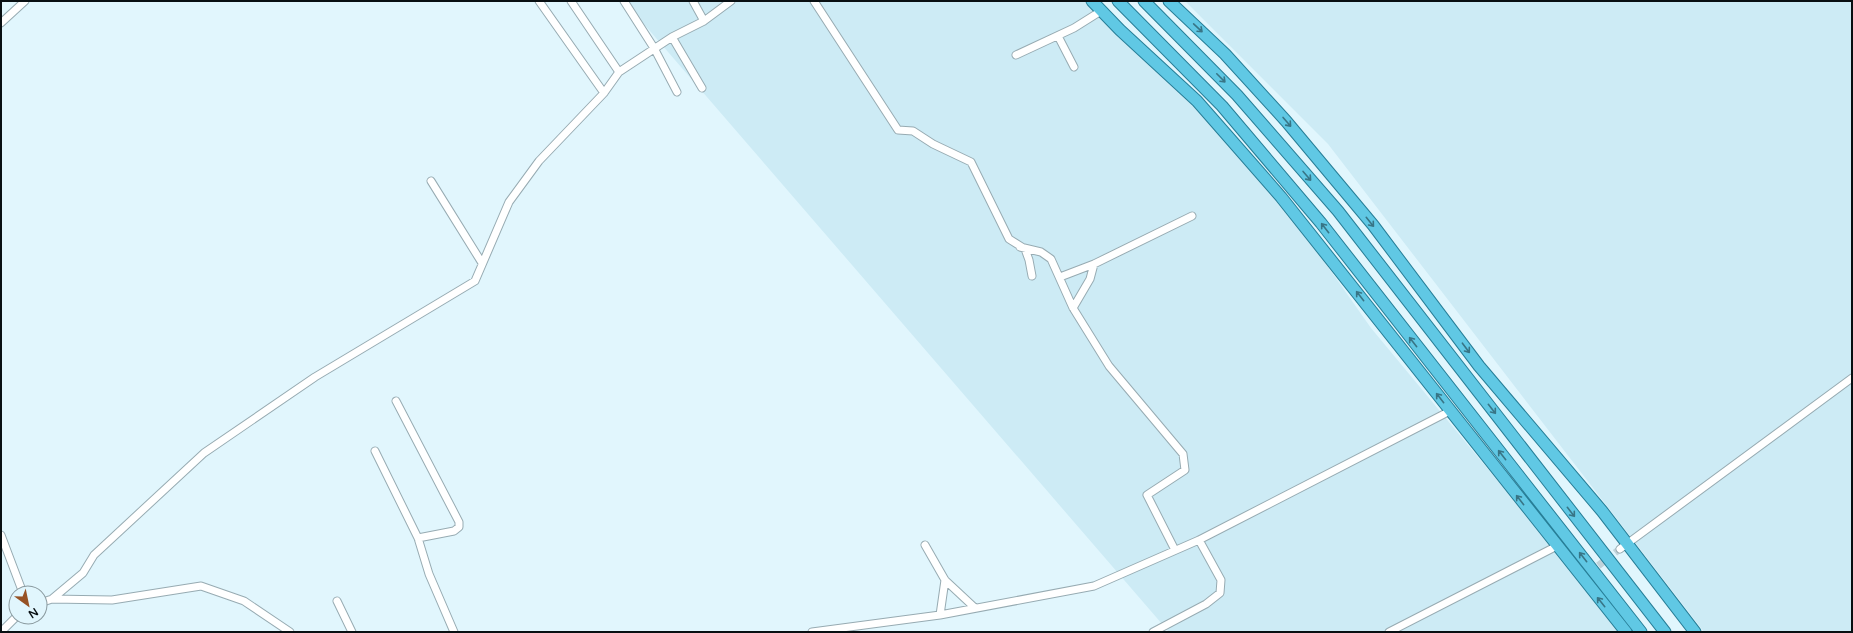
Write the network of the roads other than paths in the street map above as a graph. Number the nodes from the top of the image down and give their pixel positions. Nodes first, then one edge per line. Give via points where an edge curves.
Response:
1 (25, 1) edge
2 (539, 1) edge
3 (581, 1) edge
4 (624, 1) edge
5 (692, 1) edge
6 (731, 1) edge
7 (814, 1) edge
8 (1092, 1) edge
9 (1118, 1) edge
10 (1144, 1) edge
11 (1169, 1) edge
12 (573, 3) edge
13 (1101, 11) junction
14 (704, 21) junction
15 (1, 23) edge
16 (1058, 36) junction
17 (672, 37) junction
18 (654, 48) junction
19 (1016, 55) dead end
20 (1074, 67) dead end
21 (619, 72) junction
22 (702, 88) dead end
23 (677, 92) dead end
24 (604, 93) junction
25 (431, 181) dead end
26 (1192, 216) dead end
27 (1020, 246) junction
28 (482, 263) junction
29 (1094, 264) junction
30 (1032, 276) dead end
31 (1060, 277) junction
32 (1073, 308) junction
33 (1450, 328) junction
34 (1436, 338) junction
35 (1852, 378) edge
36 (396, 401) dead end
37 (1450, 412) junction
38 (375, 451) dead end
39 (1, 535) edge
40 (418, 538) junction
41 (1199, 540) junction
42 (925, 545) dead end
43 (1557, 546) junction
44 (1624, 546) junction
45 (1175, 550) junction
46 (945, 580) junction
47 (20, 585) edge
48 (52, 599) junction
49 (48, 600) edge
50 (337, 601) dead end
51 (975, 608) junction
52 (940, 615) junction
53 (290, 632) edge
54 (352, 632) edge
55 (454, 632) edge
56 (812, 632) edge
57 (1153, 632) edge
58 (1389, 632) edge
59 (1626, 632) edge
60 (1641, 632) edge
61 (1665, 632) edge
62 (1695, 632) edge

1 - 15 street
2 - 24 street
3 - 12 street
4 - 18 street
5 - 14 street
6 - 14 street
7 - 27 street via 898,130 913,131 933,144 971,162 1009,239
8 - 13 highway
60 -> 9 highway via 1321,224 1222,106
10 -> 34 highway via 1237,95 1338,211
11 -> 33 highway via 1225,54 1286,121 1373,226
12 - 21 street
13 - 16 street
37 -> 13 highway via 1270,185 1197,101
14 - 17 street
16 - 19 street
16 - 20 street
17 - 18 street
17 - 22 street
18 - 21 street
18 - 23 street
21 - 24 street
24 - 28 street via 539,161 509,202
25 - 28 street
26 - 29 street
27 - 30 street via 1025,250
27 - 31 street via 1041,252 1051,259
28 - 48 street via 475,281 315,377 204,453 94,555 84,573
29 - 31 street
29 - 32 street via 1090,279
31 - 32 street
32 - 45 street via 1109,366 1183,454 1185,470 1148,495
33 - 34 highway
33 -> 44 highway via 1598,505
34 -> 61 highway
35 - 44 street
36 - 40 street via 459,522 459,527 454,531
37 - 41 street
43 -> 37 highway
38 - 40 street
39 - 47 street
40 - 55 street via 429,574
41 - 45 street
41 - 57 street via 1222,580 1220,592 1206,604
42 - 46 street
43 - 58 street
59 -> 43 highway via 1585,575
44 - 62 highway
45 - 51 street via 1094,586
46 - 51 street
46 - 52 street
48 - 49 street
48 - 53 street via 112,600 201,586 244,601
50 - 54 street
51 - 52 street
52 - 56 street

